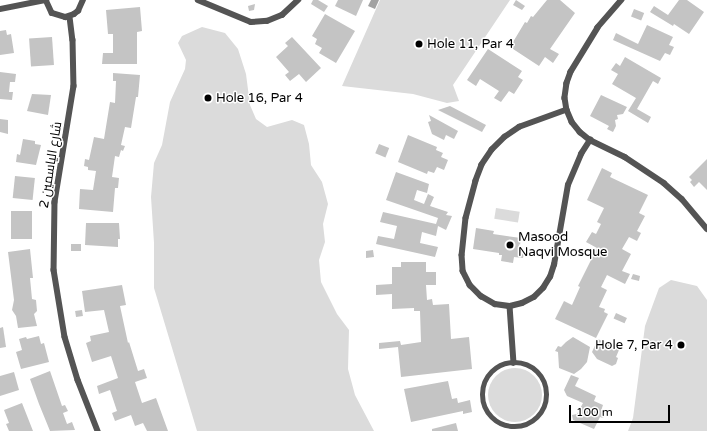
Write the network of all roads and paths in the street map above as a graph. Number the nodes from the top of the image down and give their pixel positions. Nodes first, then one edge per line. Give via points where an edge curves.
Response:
1 (46, 0) edge
2 (83, 0) edge
3 (198, 0) edge
4 (298, 0) edge
5 (622, 0) edge
6 (0, 9) edge
7 (70, 16) junction
8 (567, 110) junction
9 (590, 140) junction
10 (707, 229) edge
11 (510, 306) junction
12 (514, 362) junction
13 (98, 431) edge

1 - 6 street
1 - 7 street via 52,12 60,17
2 - 7 street via 78,11
3 - 4 street via 251,22 267,21 282,15
5 - 8 street via 598,28 571,72 565,98
7 - 13 street, شارع الياسمين 2 via 74,86 55,202 54,270 65,337
8 - 9 street via 572,122
8 - 11 street via 520,127 505,137 482,165 474,187 463,236 463,271 470,285 481,296 494,304
9 - 10 street via 625,157 664,183 682,199
9 - 11 street via 568,185 550,277 534,297
11 - 12 street
12 - 12 street via 494,370 487,378 483,388 483,399 489,414 500,424 521,427 540,416 545,407 546,386 538,372

